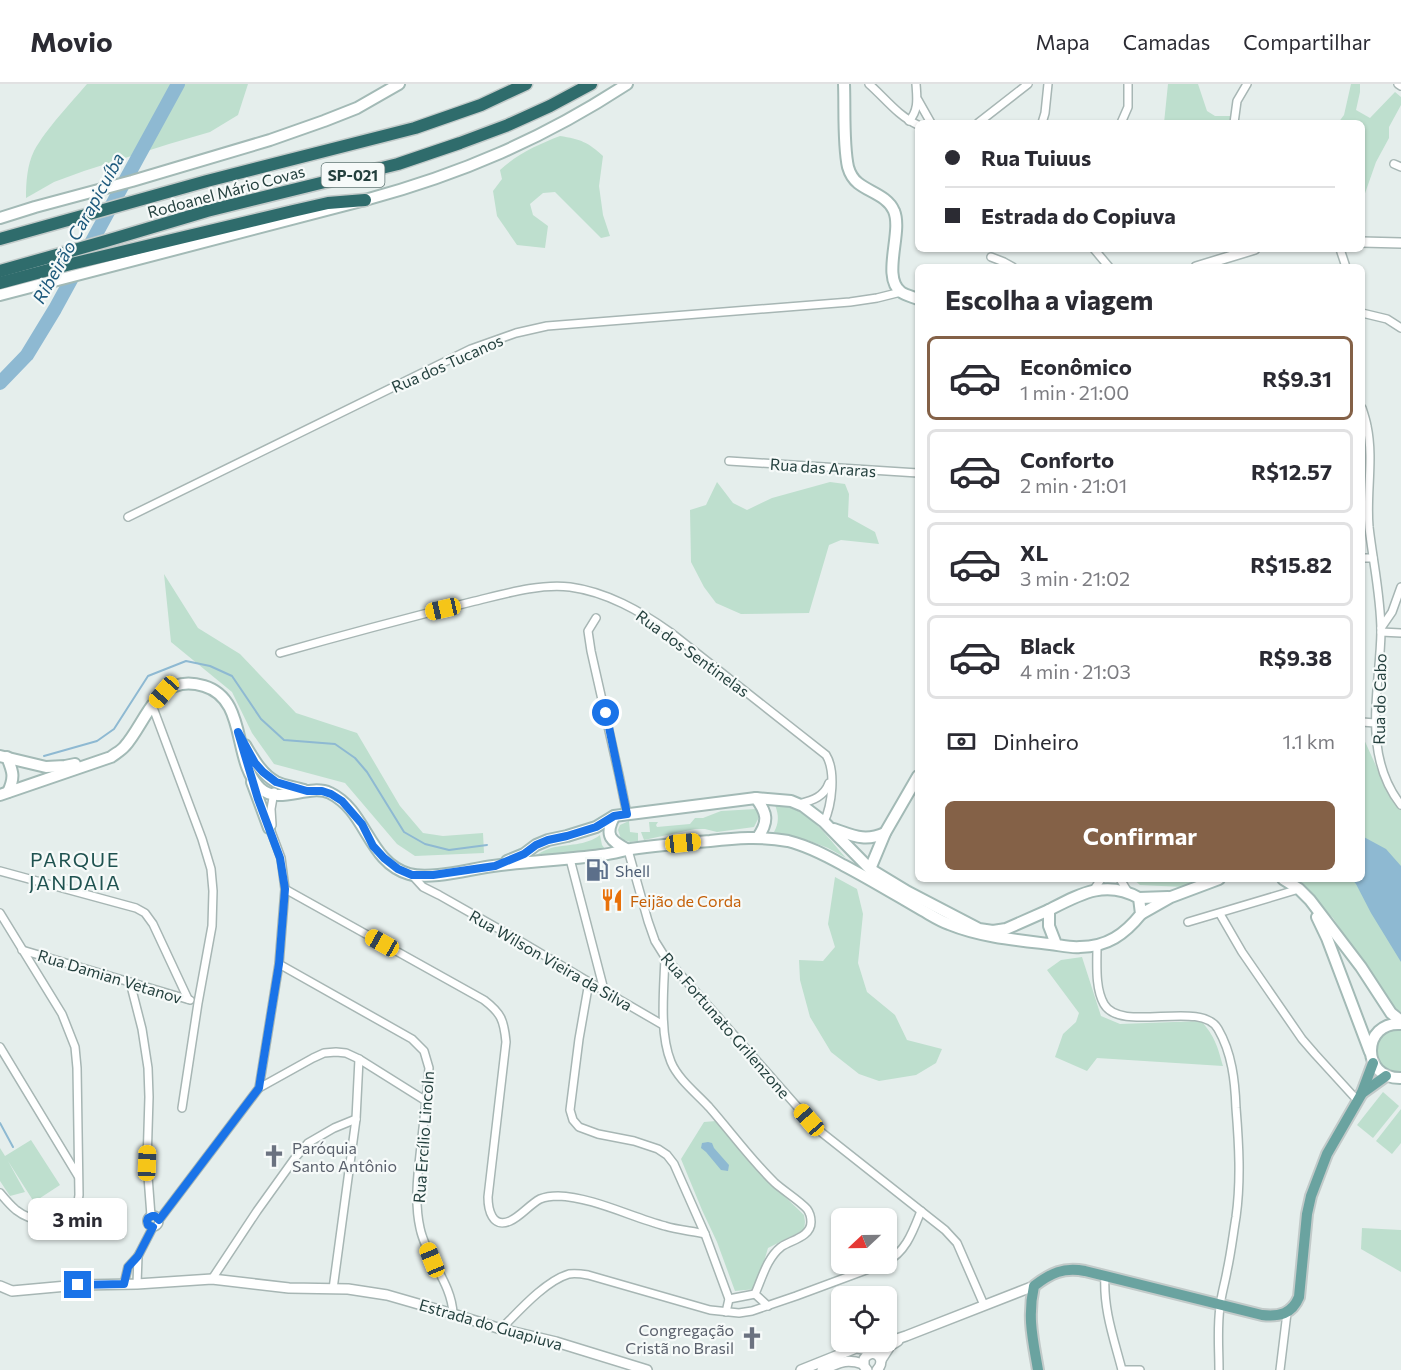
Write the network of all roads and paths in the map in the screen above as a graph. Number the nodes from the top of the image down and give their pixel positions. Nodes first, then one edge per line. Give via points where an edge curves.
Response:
1 (399, 84) edge
2 (526, 84) edge
3 (591, 84) edge
4 (627, 84) edge
5 (844, 84) edge
6 (869, 84) edge
7 (916, 84) edge
8 (1028, 84) edge
9 (1048, 84) edge
10 (1128, 84) edge
11 (1247, 84) edge
12 (918, 100) junction
13 (929, 120) edge
14 (982, 120) edge
15 (1043, 120) edge
16 (1122, 120) edge
17 (1234, 120) edge
18 (909, 121) junction
19 (915, 124) edge
20 (365, 200) junction
21 (0, 218) edge
22 (0, 239) edge
23 (1365, 242) edge
24 (1401, 243) edge
25 (1096, 252) edge
26 (1245, 252) edge
27 (991, 257) dead end
28 (1006, 264) edge
29 (1106, 264) edge
30 (1206, 264) edge
31 (0, 271) edge
32 (0, 283) edge
33 (901, 292) junction
34 (0, 295) edge
35 (915, 298) edge
36 (1365, 314) edge
37 (1401, 328) edge
38 (1365, 418) edge
39 (729, 461) dead end
40 (915, 473) edge
41 (128, 517) dead end
42 (1365, 529) edge
43 (1370, 533) junction
44 (1365, 558) edge
45 (1373, 558) junction
46 (1401, 587) edge
47 (596, 618) dead end
48 (1381, 630) junction
49 (1401, 633) edge
50 (280, 653) dead end
51 (152, 705) junction
52 (1365, 722) edge
53 (1375, 723) junction
54 (238, 732) junction
55 (4, 757) edge
56 (111, 757) junction
57 (831, 774) junction
58 (250, 776) junction
59 (273, 779) junction
60 (915, 781) edge
61 (261, 789) junction
62 (307, 791) junction
63 (4, 793) edge
64 (274, 795) junction
65 (756, 798) junction
66 (799, 804) junction
67 (1401, 805) edge
68 (627, 814) junction
69 (614, 816) junction
70 (828, 825) junction
71 (269, 828) junction
72 (885, 833) junction
73 (758, 837) junction
74 (274, 840) junction
75 (628, 850) junction
76 (570, 859) junction
77 (495, 866) junction
78 (870, 869) junction
79 (0, 871) edge
80 (412, 875) junction
81 (433, 875) junction
82 (1099, 882) edge
83 (1122, 882) edge
84 (1211, 882) edge
85 (1287, 882) edge
86 (285, 889) junction
87 (1299, 889) junction
88 (1093, 891) junction
89 (1128, 892) junction
90 (439, 895) junction
91 (1171, 897) junction
92 (1139, 898) junction
93 (1310, 900) junction
94 (1049, 910) junction
95 (0, 913) edge
96 (1141, 914) junction
97 (1220, 914) junction
98 (1188, 922) dead end
99 (1056, 944) junction
100 (1097, 946) junction
101 (22, 950) junction
102 (665, 957) junction
103 (279, 964) junction
104 (130, 982) junction
105 (589, 982) junction
106 (604, 990) junction
107 (188, 999) junction
108 (198, 1003) junction
109 (1401, 1023) edge
110 (663, 1025) junction
111 (0, 1047) edge
112 (1372, 1058) junction
113 (359, 1059) junction
114 (1393, 1077) edge
115 (259, 1088) junction
116 (1401, 1088) edge
117 (1359, 1097) junction
118 (426, 1101) junction
119 (182, 1108) dead end
120 (356, 1119) junction
121 (78, 1176) junction
122 (0, 1192) edge
123 (921, 1211) junction
124 (152, 1216) junction
125 (159, 1220) junction
126 (153, 1227) junction
127 (705, 1234) junction
128 (897, 1254) edge
129 (138, 1256) junction
130 (857, 1274) edge
131 (1105, 1276) junction
132 (212, 1279) junction
133 (124, 1284) junction
134 (137, 1284) junction
135 (0, 1286) edge
136 (1034, 1286) junction
137 (333, 1289) junction
138 (755, 1294) junction
139 (729, 1299) junction
140 (984, 1305) junction
141 (1220, 1305) junction
142 (768, 1306) junction
143 (726, 1312) junction
144 (1287, 1313) junction
145 (453, 1314) junction
146 (501, 1329) junction
147 (906, 1336) junction
148 (870, 1353) junction
149 (881, 1366) edge
150 (866, 1368) edge
151 (647, 1370) edge
152 (801, 1370) edge
153 (822, 1370) edge
154 (1038, 1370) edge
155 (1122, 1370) edge
156 (1140, 1370) edge
157 (1219, 1370) edge
158 (1280, 1370) edge

1 - 21 main road via 357,108 270,140
2 - 22 highway, Rodoanel Mário Covas / SP-021 via 482,105 415,128
3 - 31 highway, Rodoanel Mário Covas / SP-021 via 508,125 398,164 207,211
4 - 20 main road via 576,116 500,154 423,184
5 - 33 main road via 848,169 858,183 888,202 894,211 892,269
6 - 18 street
7 - 12 street
8 - 14 street
9 - 15 street
10 - 16 street via 1128,107
11 - 17 street via 1237,101
12 - 13 street
12 - 18 street
18 - 19 street
20 - 32 highway via 328,203
20 - 34 main road
23 - 24 street
25 - 29 street
26 - 30 street
27 - 28 street
33 - 35 main road
33 - 41 street, Rua dos Tucanos via 850,302 547,326 516,333 471,349
36 - 37 street
38 - 43 street, Rua do Cabo
39 - 40 street, Rua das Araras
42 - 43 street
43 - 45 street, Rua do Cabo
44 - 45 street
45 - 48 street, Rua do Cabo
46 - 48 street
47 - 68 street via 588,631
48 - 49 street
48 - 53 street, Rua do Cabo
50 - 57 street, Rua dos Sentinelas via 515,592 570,587 609,597 652,619 817,747 829,759
51 - 54 main road via 172,687 186,683 210,688 228,705
51 - 56 main road via 123,749
51 - 108 street via 211,869 212,926
52 - 53 street
53 - 67 street, Rua do Cabo via 1379,760
54 - 58 main road
54 - 59 main road via 255,763
55 - 56 main road via 46,767
55 - 63 main road via 14,774
56 - 63 main road
57 - 66 street via 825,792
57 - 70 street, Rua dos Sentinelas
58 - 61 main road
58 - 71 main road
59 - 62 main road
59 - 64 street
60 - 72 main road
61 - 64 main road
61 - 71 street
62 - 64 main road
62 - 80 main road via 322,791 342,801 384,858
64 - 74 street
65 - 66 main road
65 - 68 main road
65 - 73 main road via 766,818
66 - 70 main road
68 - 69 main road
69 - 75 main road via 609,834
69 - 77 main road via 596,827 542,842
70 - 72 main road via 864,839
70 - 78 main road
71 - 74 street
72 - 78 main road
73 - 75 main road
73 - 99 main road via 816,850 948,924 1008,939
74 - 86 street
75 - 76 main road
75 - 102 street, Rua Fortunato Grilenzone via 651,931
76 - 77 main road
76 - 106 street
77 - 81 main road
78 - 94 main road via 979,929 1006,929
79 - 107 street via 145,913
80 - 81 main road
80 - 90 street, Rua Wilson Vieira da Silva via 423,887
81 - 90 street
82 - 88 street
83 - 89 street
84 - 91 main road
85 - 87 main road
86 - 103 street
86 - 127 street via 484,1000 503,1020 506,1042 488,1197 491,1216 496,1221 510,1222 540,1199 558,1196
87 - 93 main road
87 - 97 street
88 - 89 main road
88 - 94 main road
89 - 92 main road
90 - 105 street, Rua Wilson Vieira da Silva
91 - 92 main road
91 - 96 main road
92 - 96 main road
93 - 109 main road
93 - 112 main road
94 - 99 main road via 1049,926
95 - 101 street
96 - 100 main road via 1123,933
97 - 98 street
97 - 117 street via 1302,1039
99 - 100 main road
100 - 141 street via 1098,984 1105,1007 1124,1016 1210,1021 1228,1052 1235,1088 1239,1158 1236,1215
101 - 104 street, Rua Damian Vetanov
101 - 121 street via 62,1014 75,1047
102 - 110 street
102 - 123 street, Rua Fortunato Grilenzone via 809,1120
103 - 115 street
103 - 118 street, Rua Ercílio Lincoln via 412,1039 428,1060
104 - 107 street, Rua Damian Vetanov
104 - 124 street via 148,1068 147,1163
105 - 106 street, Rua Wilson Vieira da Silva
105 - 127 street via 570,1110 573,1120 587,1131 646,1145 667,1155
106 - 110 street, Rua Wilson Vieira da Silva
107 - 108 street, Rua Damian Vetanov
108 - 119 street
109 - 112 main road via 1389,1025 1375,1036
110 - 138 street via 671,1062 679,1075 773,1181 810,1214 810,1229 773,1253
111 - 121 street
112 - 114 main road via 1378,1071
112 - 117 main road
113 - 115 street via 346,1053 324,1053
113 - 118 street
113 - 120 street
114 - 116 main road
114 - 117 main road
115 - 125 street
117 - 144 main road via 1327,1154 1311,1196 1299,1297
118 - 145 street, Rua Ercílio Lincoln via 417,1217
120 - 132 street via 308,1143
120 - 137 street
121 - 122 street via 76,1209 58,1221 26,1216
123 - 128 street
123 - 140 street, Rua Fortunato Grilenzone via 957,1243
124 - 125 street
124 - 126 street via 147,1224
125 - 126 street
126 - 129 street
127 - 139 street
129 - 133 street via 128,1267
129 - 134 street
130 - 142 street
131 - 136 main road via 1064,1270
131 - 141 main road
131 - 155 street via 1107,1315
132 - 134 street, Estrada do Guapiuva
132 - 137 street, Estrada do Guapiuva
133 - 134 street, Estrada do Guapiuva
133 - 135 street, Estrada do Guapiuva via 12,1291
136 - 140 street
136 - 154 main road via 1030,1320
137 - 145 street, Estrada do Guapiuva via 387,1295
138 - 139 street
138 - 142 street
139 - 143 street
140 - 147 street
141 - 144 main road via 1271,1316
141 - 157 street
142 - 143 street
143 - 146 street via 588,1275 570,1274 545,1288
144 - 158 street
145 - 146 street, Estrada do Guapiuva
146 - 151 street, Estrada do Guapiuva
147 - 148 street via 882,1344
147 - 149 street via 890,1346
148 - 149 street via 877,1355
148 - 150 street via 864,1359
148 - 152 street via 858,1348
150 - 153 street via 852,1360
155 - 156 street

